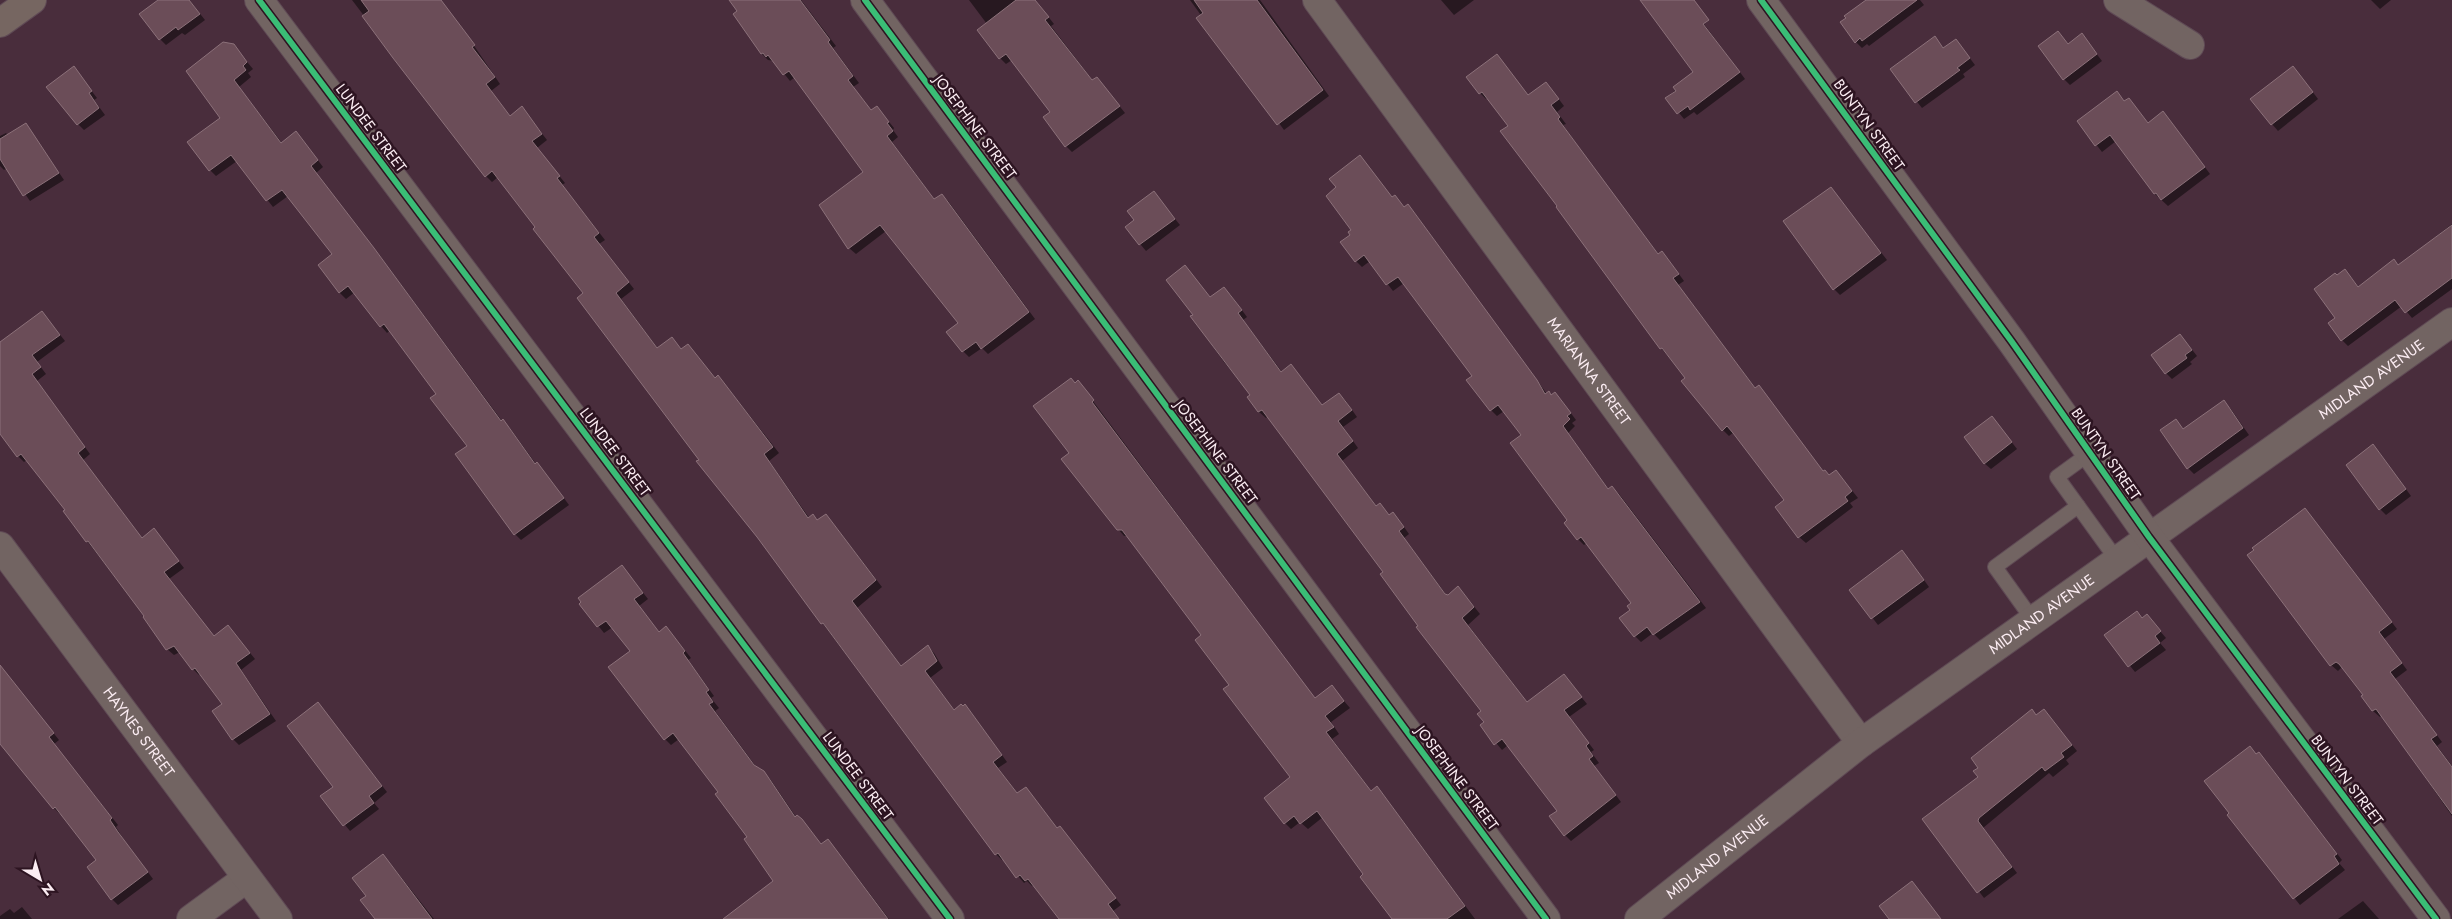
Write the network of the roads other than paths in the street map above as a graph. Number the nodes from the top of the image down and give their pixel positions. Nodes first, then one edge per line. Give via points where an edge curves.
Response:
1 (32, 0) edge
2 (259, 0) edge
3 (865, 0) edge
4 (1317, 0) edge
5 (1762, 0) edge
6 (2118, 0) edge
7 (0, 23) edge
8 (2190, 45) dead end
9 (2452, 322) edge
10 (2090, 453) junction
11 (2078, 506) junction
12 (2149, 537) junction
13 (0, 546) edge
14 (2117, 560) junction
15 (2033, 620) junction
16 (1861, 743) junction
17 (247, 878) junction
18 (191, 919) edge
19 (278, 919) edge
20 (950, 919) edge
21 (1546, 919) edge
22 (1639, 919) edge
23 (2436, 919) edge

1 - 7 main road
2 - 20 street, LUNDEE STREET
3 - 21 street, JOSEPHINE STREET
4 - 16 street, MARIANNA STREET
5 - 10 street, BUNTYN STREET
6 - 8 street
9 - 12 street, MIDLAND AVENUE
10 - 11 lane via 2057,477
10 - 12 street, BUNTYN STREET
11 - 14 lane
11 - 15 lane via 1995,567
12 - 14 street, MIDLAND AVENUE
12 - 23 street, BUNTYN STREET
13 - 17 street, HAYNES STREET
14 - 15 street, MIDLAND AVENUE
15 - 16 street, MIDLAND AVENUE
16 - 22 street, MIDLAND AVENUE
17 - 18 street
17 - 19 street, HAYNES STREET

